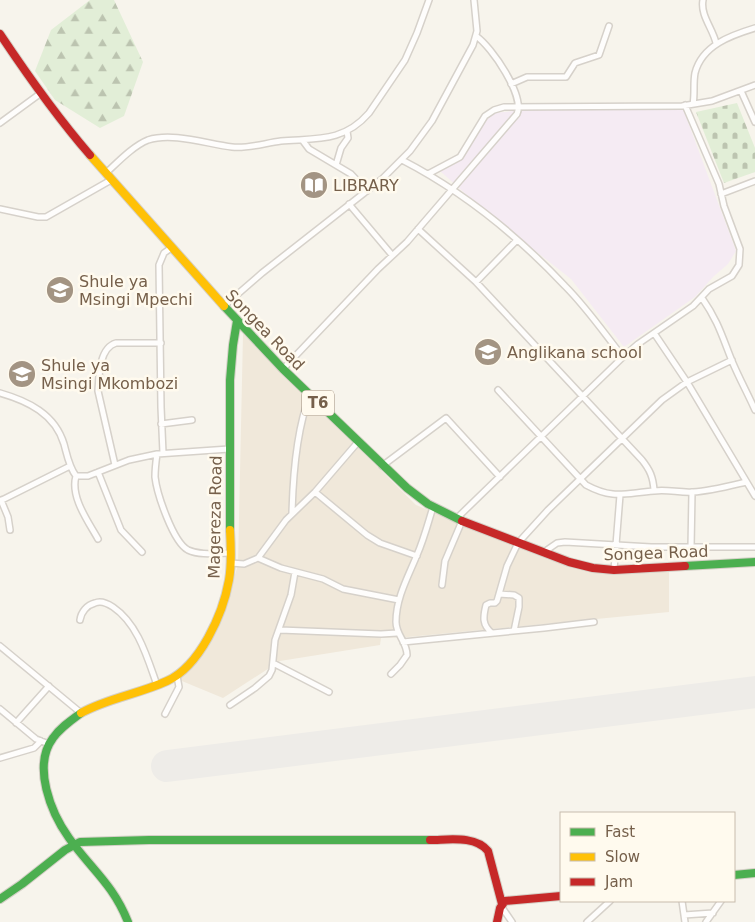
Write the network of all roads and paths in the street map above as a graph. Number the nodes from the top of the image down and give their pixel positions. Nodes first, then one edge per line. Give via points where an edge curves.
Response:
1 (429, 0) edge
2 (474, 0) edge
3 (703, 0) edge
4 (610, 26) dead end
5 (755, 28) edge
6 (0, 34) edge
7 (476, 36) junction
8 (716, 43) junction
9 (511, 84) junction
10 (755, 85) edge
11 (741, 90) junction
12 (41, 93) junction
13 (693, 104) junction
14 (686, 105) junction
15 (520, 107) junction
16 (755, 122) edge
17 (0, 123) edge
18 (347, 130) junction
19 (303, 141) junction
20 (402, 160) junction
21 (336, 165) junction
22 (428, 174) junction
23 (109, 176) junction
24 (755, 181) edge
25 (452, 189) junction
26 (367, 191) junction
27 (721, 194) junction
28 (349, 204) junction
29 (0, 209) edge
30 (418, 229) junction
31 (518, 240) junction
32 (170, 248) junction
33 (392, 255) junction
34 (476, 282) junction
35 (702, 298) junction
36 (223, 307) junction
37 (237, 321) junction
38 (654, 333) junction
39 (161, 343) junction
40 (623, 357) junction
41 (732, 360) junction
42 (283, 368) junction
43 (687, 382) junction
44 (498, 390) dead end
45 (0, 393) edge
46 (310, 395) junction
47 (583, 397) junction
48 (755, 410) edge
49 (192, 420) dead end
50 (161, 424) junction
51 (541, 438) junction
52 (621, 439) junction
53 (358, 442) junction
54 (229, 449) junction
55 (160, 453) junction
56 (114, 465) junction
57 (70, 466) junction
58 (382, 466) junction
59 (98, 472) junction
60 (76, 476) junction
61 (500, 477) junction
62 (581, 479) junction
63 (746, 482) junction
64 (654, 490) junction
65 (315, 492) junction
66 (692, 492) junction
67 (620, 495) junction
68 (755, 496) edge
69 (0, 501) edge
70 (433, 506) junction
71 (292, 513) junction
72 (460, 520) junction
73 (10, 530) dead end
74 (98, 539) dead end
75 (518, 543) junction
76 (616, 545) junction
77 (755, 547) edge
78 (691, 548) junction
79 (142, 552) dead end
80 (231, 553) junction
81 (542, 553) junction
82 (417, 556) junction
83 (258, 558) junction
84 (755, 562) edge
85 (231, 563) junction
86 (614, 570) junction
87 (295, 572) junction
88 (442, 585) dead end
89 (499, 594) junction
90 (399, 600) junction
91 (80, 620) dead end
92 (594, 622) dead end
93 (280, 630) junction
94 (514, 631) junction
95 (492, 632) junction
96 (397, 633) junction
97 (416, 641) junction
98 (403, 642) junction
99 (0, 646) edge
100 (407, 651) junction
101 (272, 663) junction
102 (391, 674) dead end
103 (177, 676) junction
104 (156, 685) junction
105 (49, 686) junction
106 (329, 692) dead end
107 (230, 705) dead end
108 (0, 709) edge
109 (81, 713) junction
110 (165, 714) dead end
111 (16, 723) junction
112 (45, 743) junction
113 (0, 758) edge
114 (74, 844) junction
115 (755, 873) edge
116 (735, 877) edge
117 (560, 896) edge
118 (0, 899) edge
119 (609, 902) edge
120 (682, 902) edge
121 (720, 902) edge
122 (501, 905) junction
123 (713, 913) junction
124 (684, 915) junction
125 (128, 922) edge
126 (497, 922) edge
127 (512, 922) edge
128 (587, 922) edge
129 (685, 922) edge
130 (706, 922) edge

1 - 18 street via 400,67 369,114
2 - 7 street
3 - 8 street via 703,10
4 - 9 street via 599,55 575,63 567,77 527,77
5 - 8 street
6 - 12 main road, Songea Road / T6
7 - 9 street via 493,53
7 - 20 street via 432,121
8 - 13 street via 698,66
9 - 15 street
10 - 11 street
11 - 13 street
11 - 16 street
12 - 17 street
12 - 23 main road, Songea Road / T6
13 - 14 street
14 - 15 street
14 - 27 street
15 - 22 street via 504,107 488,113 461,156
15 - 25 street
18 - 19 street via 330,137
18 - 21 street via 348,138
19 - 21 street via 308,148
19 - 23 street via 234,147 195,140 150,139 137,146
20 - 22 street
20 - 26 street
21 - 26 street
22 - 25 street
23 - 29 street via 46,217
23 - 32 main road, Songea Road / T6
24 - 27 street
25 - 30 street
25 - 31 street
26 - 28 street
27 - 35 street via 740,249 739,265 732,276 709,289
28 - 33 street
28 - 36 street
30 - 33 street
30 - 34 street
31 - 34 street
31 - 40 street via 566,286
32 - 36 main road, Songea Road / T6
32 - 39 street via 159,265
33 - 42 street
34 - 47 street
35 - 38 street
35 - 41 street via 718,324
36 - 37 main road, Songea Road / T6
37 - 42 main road, Songea Road / T6
37 - 54 main road, Magereza Road via 231,356
38 - 40 street
38 - 43 street
39 - 50 street
39 - 56 street via 116,343 106,348 98,391
40 - 47 street
41 - 43 street
41 - 48 street
42 - 46 main road, Songea Road / T6
43 - 52 street via 662,400
43 - 63 street
44 - 51 street
45 - 57 street via 27,402 49,418 63,441
46 - 53 main road, Songea Road / T6
46 - 71 street via 301,424
47 - 51 street
47 - 52 street
49 - 50 street
50 - 55 street
51 - 61 street
51 - 62 street
52 - 62 street
52 - 64 street via 649,468
53 - 58 main road, Songea Road / T6
53 - 65 street
54 - 55 street
54 - 80 main road, Magereza Road
55 - 56 street
55 - 80 street via 155,477 179,541 195,553
56 - 59 street
57 - 60 street
57 - 69 street
58 - 61 street via 446,418
58 - 70 main road, Songea Road / T6
59 - 60 street
59 - 79 street via 121,530
60 - 74 street via 76,496
61 - 72 street
62 - 67 street via 595,490
62 - 75 street
63 - 66 street
63 - 68 street
64 - 66 street
64 - 67 street
65 - 71 street
65 - 82 street via 367,535
66 - 78 street
67 - 76 street
69 - 73 street
70 - 72 main road, Songea Road / T6
70 - 82 street
71 - 83 street
72 - 75 main road, Songea Road / T6
72 - 88 street via 445,561
75 - 81 main road, Songea Road / T6
75 - 89 street
76 - 78 street
76 - 81 street via 565,542 550,546
76 - 86 street
77 - 78 street
80 - 85 main road, Magereza Road
81 - 86 main road, Songea Road / T6 via 593,568
82 - 90 street
83 - 85 street via 244,564
83 - 87 street
84 - 86 main road, Songea Road / T6
85 - 103 main road, Magereza Road via 227,590 214,624 200,650
87 - 90 street via 323,579 343,590
87 - 93 street
89 - 94 street via 519,598
89 - 95 street via 497,601 488,604 485,611 484,625
90 - 96 street
91 - 104 street via 84,610 97,601 121,613 133,628
92 - 94 street
93 - 96 street
93 - 101 street via 273,647
94 - 95 street
95 - 97 street
96 - 98 street
97 - 98 street
97 - 100 street
98 - 100 street
99 - 105 street
100 - 102 street via 405,659
101 - 106 street
101 - 107 street via 272,670 264,682
103 - 104 main road, Magereza Road
103 - 110 street via 179,687
104 - 109 main road, Magereza Road
105 - 109 street
105 - 111 street
108 - 111 street
109 - 112 main road, Magereza Road via 65,723
111 - 112 street
112 - 113 street
112 - 114 main road, Magereza Road via 46,791 59,821
114 - 118 main road
114 - 122 main road via 149,840 475,841 488,851
114 - 125 main road, Magereza Road via 113,890
115 - 116 main road
117 - 122 main road via 511,900
119 - 128 street
120 - 124 street
121 - 123 street
122 - 126 main road
122 - 127 street
123 - 124 street
123 - 130 street
124 - 129 street

